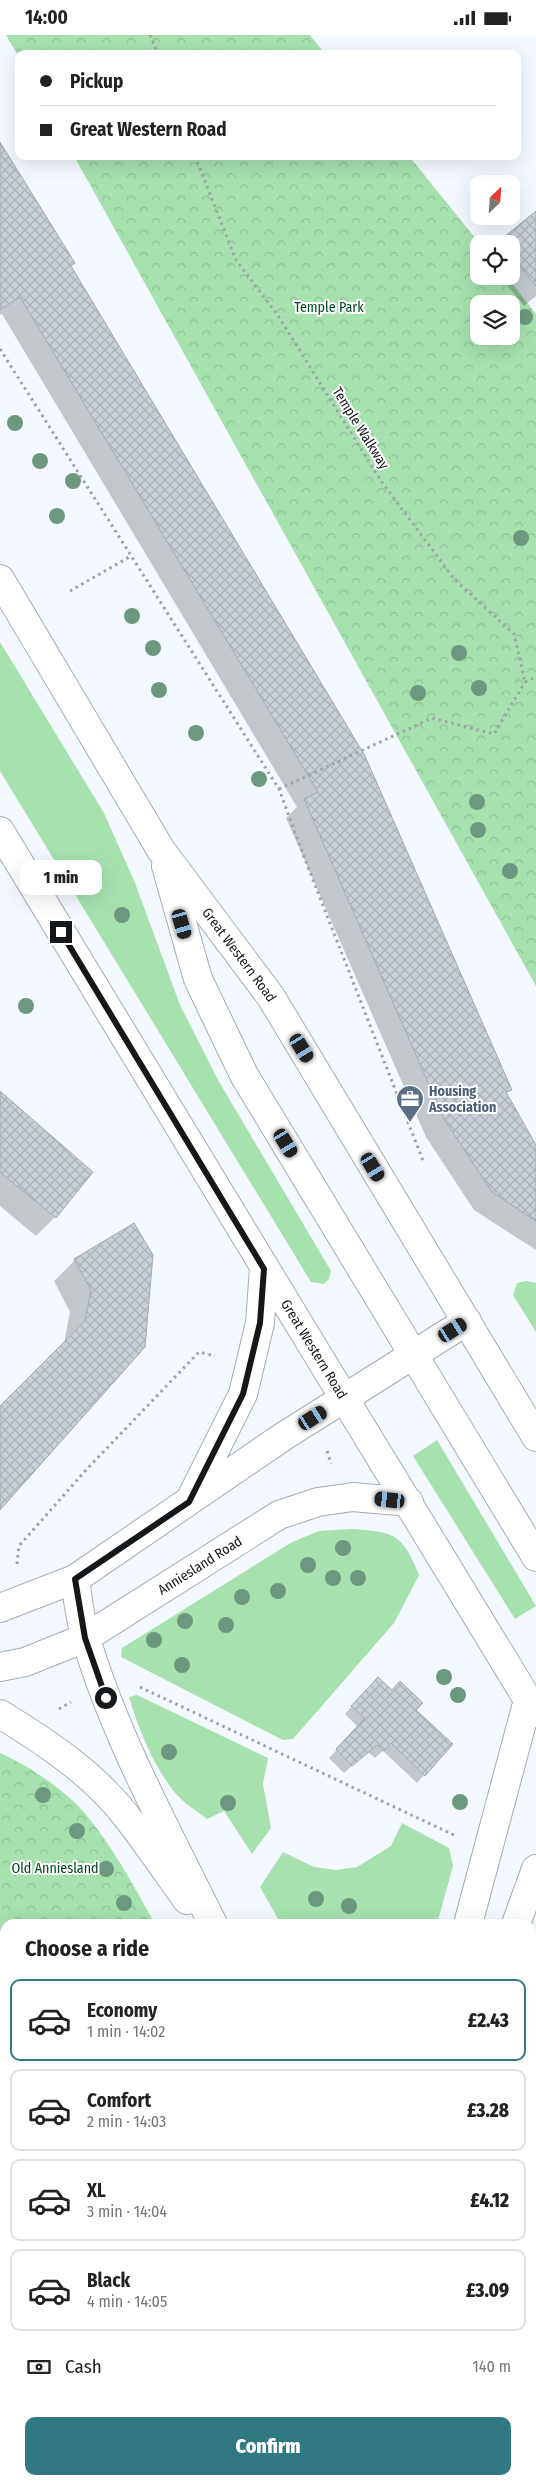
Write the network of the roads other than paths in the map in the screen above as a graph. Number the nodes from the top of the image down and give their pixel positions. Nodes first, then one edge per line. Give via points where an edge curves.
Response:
1 (0, 579) edge
2 (0, 831) edge
3 (161, 850) junction
4 (264, 1269) junction
5 (467, 1321) junction
6 (414, 1355) junction
7 (345, 1399) junction
8 (532, 1427) edge
9 (189, 1502) junction
10 (409, 1502) junction
11 (536, 1557) edge
12 (75, 1579) junction
13 (0, 1608) edge
14 (85, 1638) junction
15 (0, 1667) edge
16 (532, 1707) edge
17 (0, 1714) edge
18 (536, 1869) edge
19 (200, 1919) edge
20 (210, 1919) edge
21 (469, 1919) edge
22 (518, 1919) edge

1 - 3 main road, Great Western Road
2 - 4 main road, Great Western Road
3 - 5 main road, Great Western Road via 271,997
3 - 6 main road via 198,979 213,1014 244,1075
4 - 7 main road, Great Western Road
4 - 9 main road via 260,1323 243,1394
5 - 6 main road
5 - 8 main road, Great Western Road
6 - 7 main road
6 - 11 main road
7 - 9 main road via 284,1436
7 - 10 main road, Great Western Road
9 - 12 main road
10 - 14 main road, Anniesland Road via 353,1497 318,1502 279,1515
10 - 16 main road, Great Western Road
12 - 13 main road
12 - 14 main road
14 - 15 main road, Anniesland Road
14 - 20 main road via 131,1758
16 - 21 main road
17 - 19 main road via 79,1769 126,1815
18 - 22 main road

